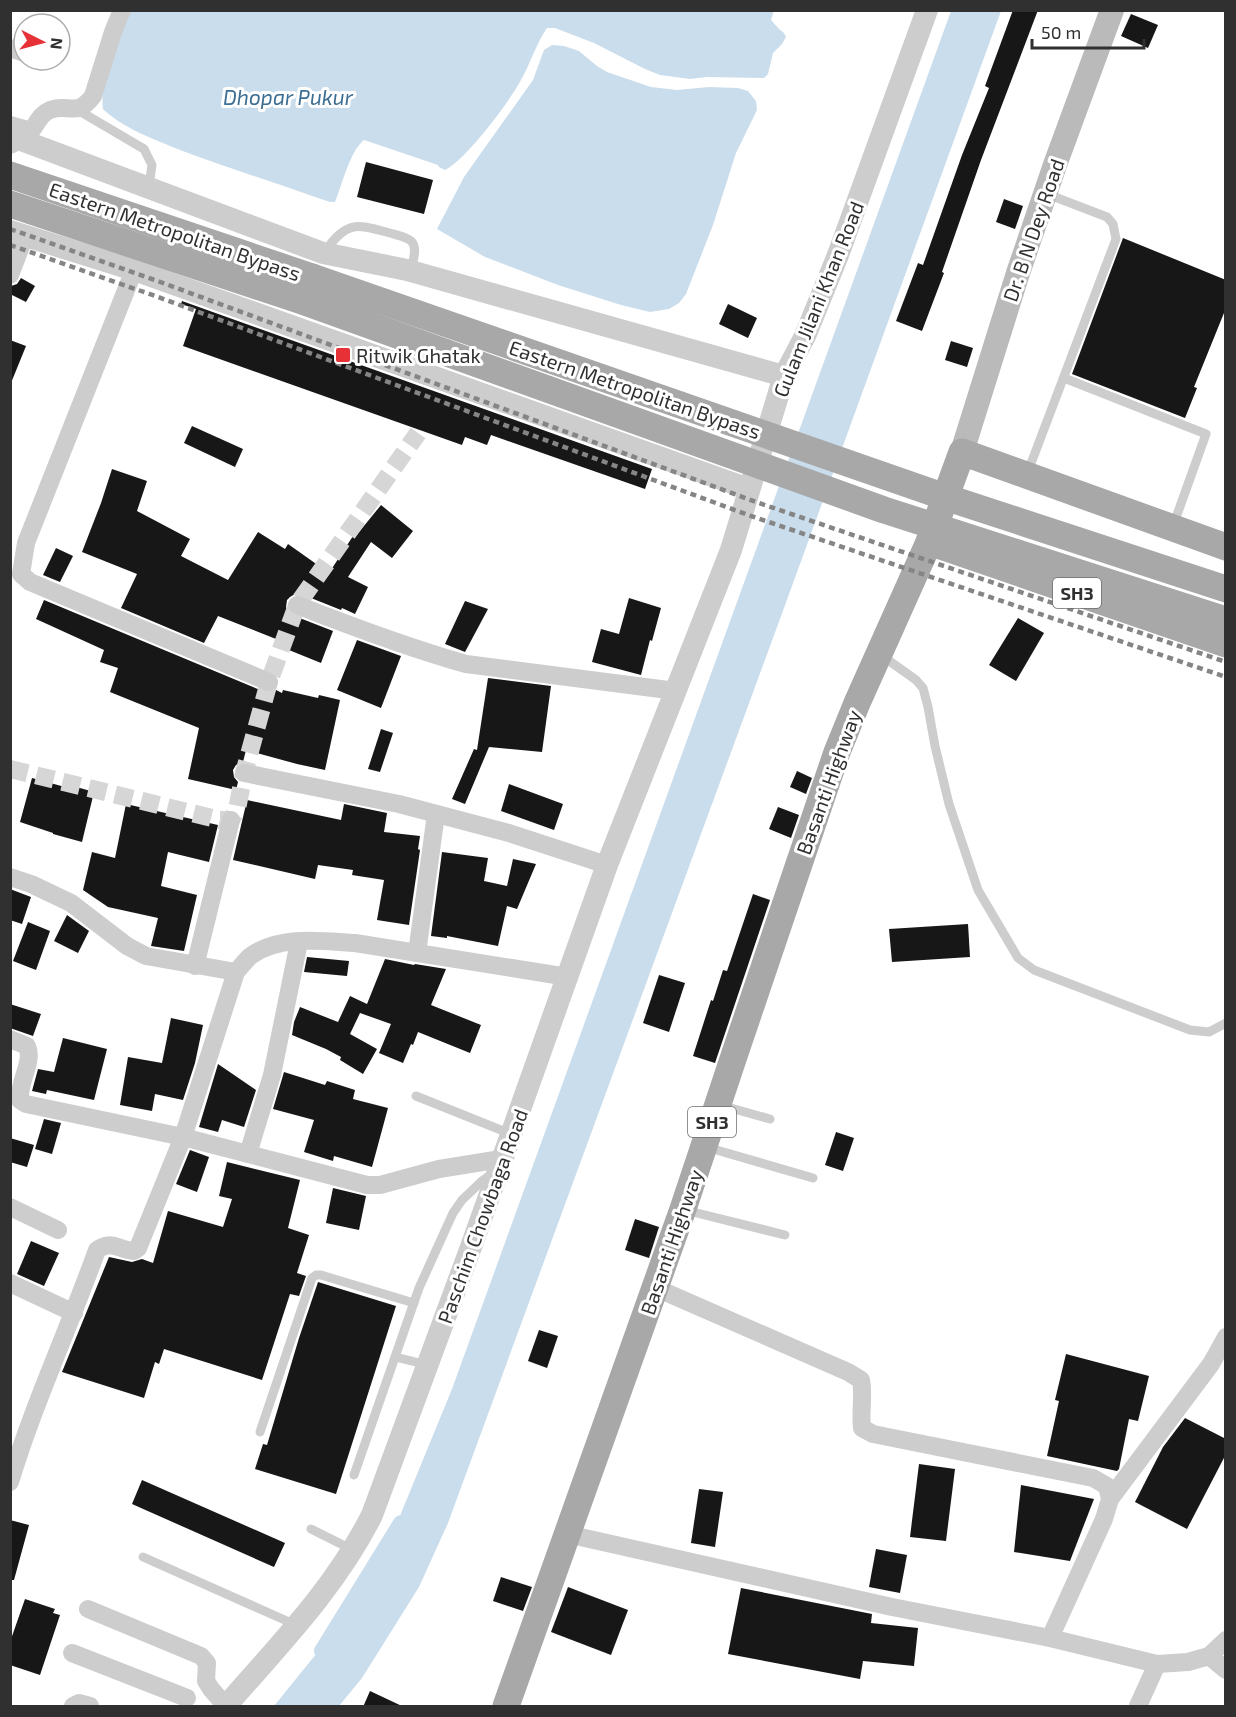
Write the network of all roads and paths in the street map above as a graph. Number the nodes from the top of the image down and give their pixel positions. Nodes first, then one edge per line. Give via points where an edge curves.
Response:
1 (122, 10) edge
2 (927, 10) edge
3 (1112, 10) edge
4 (75, 109) junction
5 (18, 135) edge
6 (10, 175) edge
7 (149, 189) junction
8 (1045, 194) junction
9 (10, 204) edge
10 (18, 233) edge
11 (323, 253) junction
12 (140, 260) junction
13 (411, 271) junction
14 (10, 275) edge
15 (308, 290) junction
16 (784, 376) junction
17 (1064, 378) junction
18 (962, 452) junction
19 (1027, 476) junction
20 (749, 489) junction
21 (1173, 527) junction
22 (929, 542) junction
23 (1226, 547) edge
24 (17, 548) edge
25 (1226, 589) edge
26 (297, 605) dead end
27 (1226, 620) edge
28 (1226, 644) edge
29 (879, 654) junction
30 (269, 682) dead end
31 (676, 691) junction
32 (244, 773) dead end
33 (436, 814) junction
34 (231, 820) dead end
35 (607, 865) junction
36 (10, 877) edge
37 (300, 942) junction
38 (417, 953) junction
39 (195, 966) junction
40 (236, 972) junction
41 (568, 977) junction
42 (1226, 1023) edge
43 (10, 1039) edge
44 (416, 1096) dead end
45 (718, 1104) junction
46 (770, 1119) dead end
47 (511, 1134) junction
48 (183, 1137) junction
49 (704, 1146) junction
50 (248, 1154) junction
51 (499, 1165) junction
52 (813, 1178) dead end
53 (10, 1207) edge
54 (684, 1209) junction
55 (58, 1230) dead end
56 (785, 1235) dead end
57 (10, 1283) edge
58 (656, 1288) junction
59 (414, 1304) junction
60 (74, 1313) junction
61 (1226, 1337) edge
62 (395, 1357) junction
63 (428, 1365) junction
64 (1218, 1368) edge
65 (260, 1432) dead end
66 (354, 1475) dead end
67 (10, 1482) edge
68 (1110, 1499) junction
69 (311, 1529) dead end
70 (567, 1534) junction
71 (353, 1550) junction
72 (143, 1557) dead end
73 (88, 1609) dead end
74 (296, 1625) junction
75 (1050, 1638) junction
76 (1226, 1640) edge
77 (72, 1653) dead end
78 (1209, 1656) junction
79 (1157, 1664) junction
80 (1226, 1670) edge
81 (206, 1681) junction
82 (183, 1702) edge
83 (226, 1706) edge
84 (73, 1707) edge
85 (90, 1707) edge
86 (506, 1707) edge
87 (1138, 1707) edge

1 - 4 street via 93,96
2 - 16 street, Gulam Jilani Khan Road via 838,255
3 - 8 main road, Dr. B N Dey Road
4 - 5 street via 48,111
4 - 7 lane via 144,149 152,165
5 - 7 street
6 - 15 main road, Eastern Metropolitan Bypass
7 - 11 street
8 - 17 lane via 1107,217 1116,239
8 - 18 main road, Dr. B N Dey Road
9 - 12 main road
10 - 12 street
10 - 14 street
11 - 13 street
11 - 13 lane via 346,229 365,226 412,241
12 - 15 main road
12 - 20 street
12 - 24 street
13 - 16 street
15 - 25 main road, Eastern Metropolitan Bypass, bridge
15 - 27 main road, bridge via 884,510
16 - 20 street, Gulam Jilani Khan Road
17 - 19 lane
17 - 21 lane via 1206,434
18 - 19 main road
18 - 22 main road, SH3
19 - 21 main road
20 - 31 street, Gulam Jilani Khan Road via 731,550
21 - 23 main road
22 - 28 main road, SH3
22 - 29 main road, Basanti Highway / SH3
24 - 30 street via 21,574 30,582
26 - 31 street via 466,664
29 - 42 lane via 922,688 966,859 978,890 1018,958 1034,970 1190,1030 1209,1032
29 - 45 main road, Basanti Highway / SH3 via 834,763
31 - 35 street, Paschim Chowbaga Road
32 - 33 street
33 - 35 street via 509,832
33 - 38 street
34 - 39 street
35 - 41 street, Paschim Chowbaga Road
36 - 39 street via 71,903 146,956
37 - 38 street via 356,943
37 - 40 street via 266,947 250,956
37 - 50 street via 272,1075
38 - 41 street
39 - 40 street
40 - 48 street
41 - 47 street, Paschim Chowbaga Road
43 - 48 street via 27,1046 30,1053 19,1091 20,1100 26,1104
44 - 47 lane
45 - 46 lane
45 - 49 main road, Basanti Highway / SH3
47 - 51 street, Paschim Chowbaga Road
48 - 50 street
48 - 60 street via 138,1248 130,1251 111,1244 97,1250
49 - 52 lane
49 - 54 main road, Basanti Highway / SH3
50 - 51 street via 367,1185 439,1169
51 - 59 lane via 453,1213
51 - 63 street, Paschim Chowbaga Road
53 - 55 street
54 - 56 lane
54 - 58 main road, Basanti Highway / SH3
57 - 60 street
58 - 68 street via 861,1380 862,1428 873,1434 1093,1478 1107,1486
58 - 70 main road, Basanti Highway / SH3
59 - 62 lane
59 - 65 lane via 321,1275 312,1278
60 - 67 street
61 - 64 street
62 - 63 lane
62 - 66 lane
63 - 71 street, Paschim Chowbaga Road via 372,1515
64 - 68 street
68 - 75 street
69 - 71 lane
70 - 75 street
70 - 86 main road, Basanti Highway / SH3
71 - 74 street, Paschim Chowbaga Road
72 - 74 lane
73 - 81 street via 201,1656 207,1663
74 - 83 street, Paschim Chowbaga Road
75 - 79 street
76 - 78 street
77 - 82 street
78 - 79 street
78 - 80 street
79 - 87 street
81 - 82 street
81 - 83 street
84 - 85 street via 79,1703

